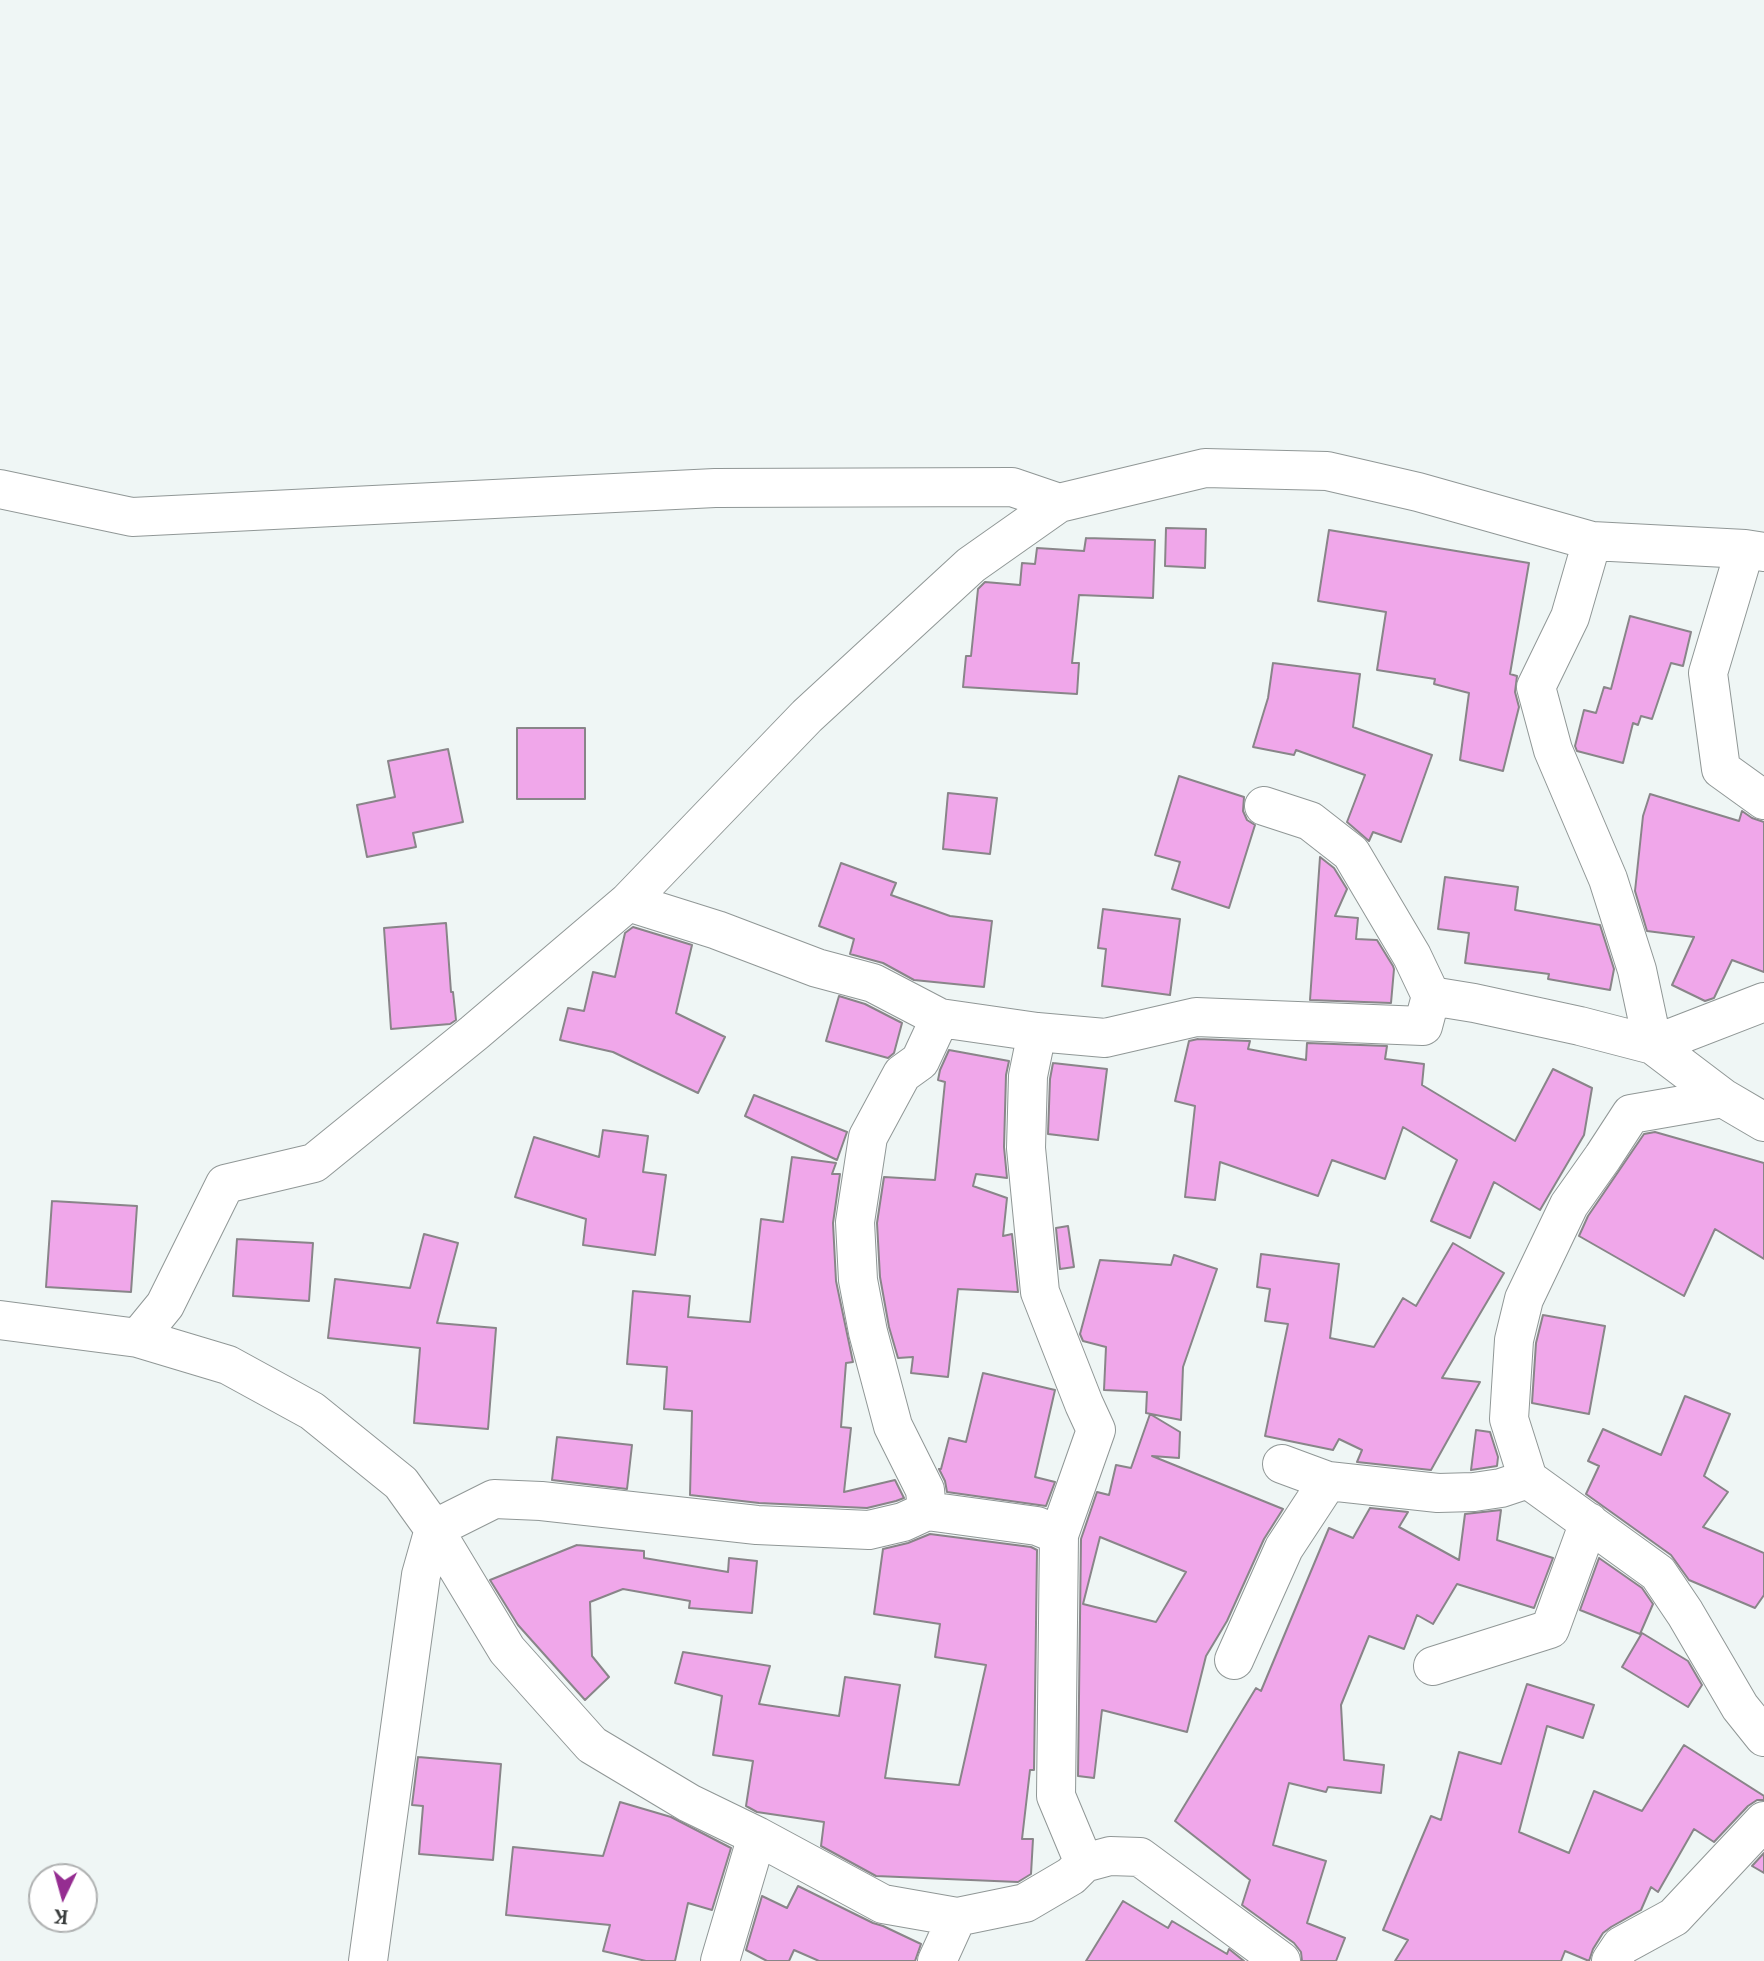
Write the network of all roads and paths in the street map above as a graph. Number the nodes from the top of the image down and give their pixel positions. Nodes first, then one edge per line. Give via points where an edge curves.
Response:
1 (0, 489) edge
2 (1059, 503) junction
3 (1592, 541) junction
4 (1754, 551) edge
5 (1764, 800) edge
6 (1264, 806) dead end
7 (628, 902) junction
8 (1431, 996) junction
9 (1764, 1002) edge
10 (940, 1018) junction
11 (1037, 1032) junction
12 (1653, 1045) junction
13 (1723, 1098) junction
14 (1764, 1122) edge
15 (0, 1320) edge
16 (138, 1338) junction
17 (1282, 1464) dead end
18 (1528, 1479) junction
19 (1328, 1480) junction
20 (927, 1511) junction
21 (1589, 1522) junction
22 (434, 1529) junction
23 (1059, 1535) junction
24 (1234, 1660) dead end
25 (1433, 1666) dead end
26 (1764, 1737) edge
27 (1764, 1821) edge
28 (757, 1836) junction
29 (1084, 1863) junction
30 (957, 1917) junction
31 (368, 1961) edge
32 (720, 1961) edge
33 (937, 1961) edge
34 (1281, 1961) edge
35 (1611, 1961) edge

1 - 2 street via 132,517 715,488 1012,487
2 - 3 street via 1205,468 1327,471
2 - 7 street via 971,565 807,716
3 - 4 street
3 - 12 street via 1570,617 1536,687 1553,750 1608,879 1637,970
4 - 5 street via 1709,673 1721,769
6 - 8 street via 1310,821 1351,853
7 - 10 street via 873,983
7 - 16 street via 313,1163 225,1184 164,1305
8 - 11 street via 1423,1026 1196,1017 1105,1038
8 - 12 street
9 - 12 street
10 - 11 street
10 - 20 street via 920,1061 902,1074 868,1137 855,1222 858,1280 868,1332 893,1426 925,1490
11 - 23 street via 1028,1076 1026,1149 1040,1292 1096,1430
12 - 13 street
13 - 14 street
13 - 18 street via 1631,1114 1569,1205 1524,1299 1514,1340 1509,1419
15 - 16 street
16 - 22 street via 228,1365 312,1411 401,1483
17 - 19 street
18 - 19 street via 1501,1488 1438,1493
18 - 21 street
19 - 24 street via 1284,1548
20 - 22 street via 869,1530 757,1525 494,1499
20 - 23 street via 1037,1526
21 - 25 street via 1550,1629
21 - 26 street via 1658,1573 1740,1707
22 - 28 street via 507,1650 592,1745 689,1803
22 - 31 street via 421,1575
23 - 29 street via 1056,1796
27 - 35 street via 1674,1917 1621,1946
28 - 30 street via 883,1904
28 - 32 street
29 - 30 street via 1071,1877 1025,1903
29 - 34 street via 1110,1856 1140,1857
30 - 33 street

